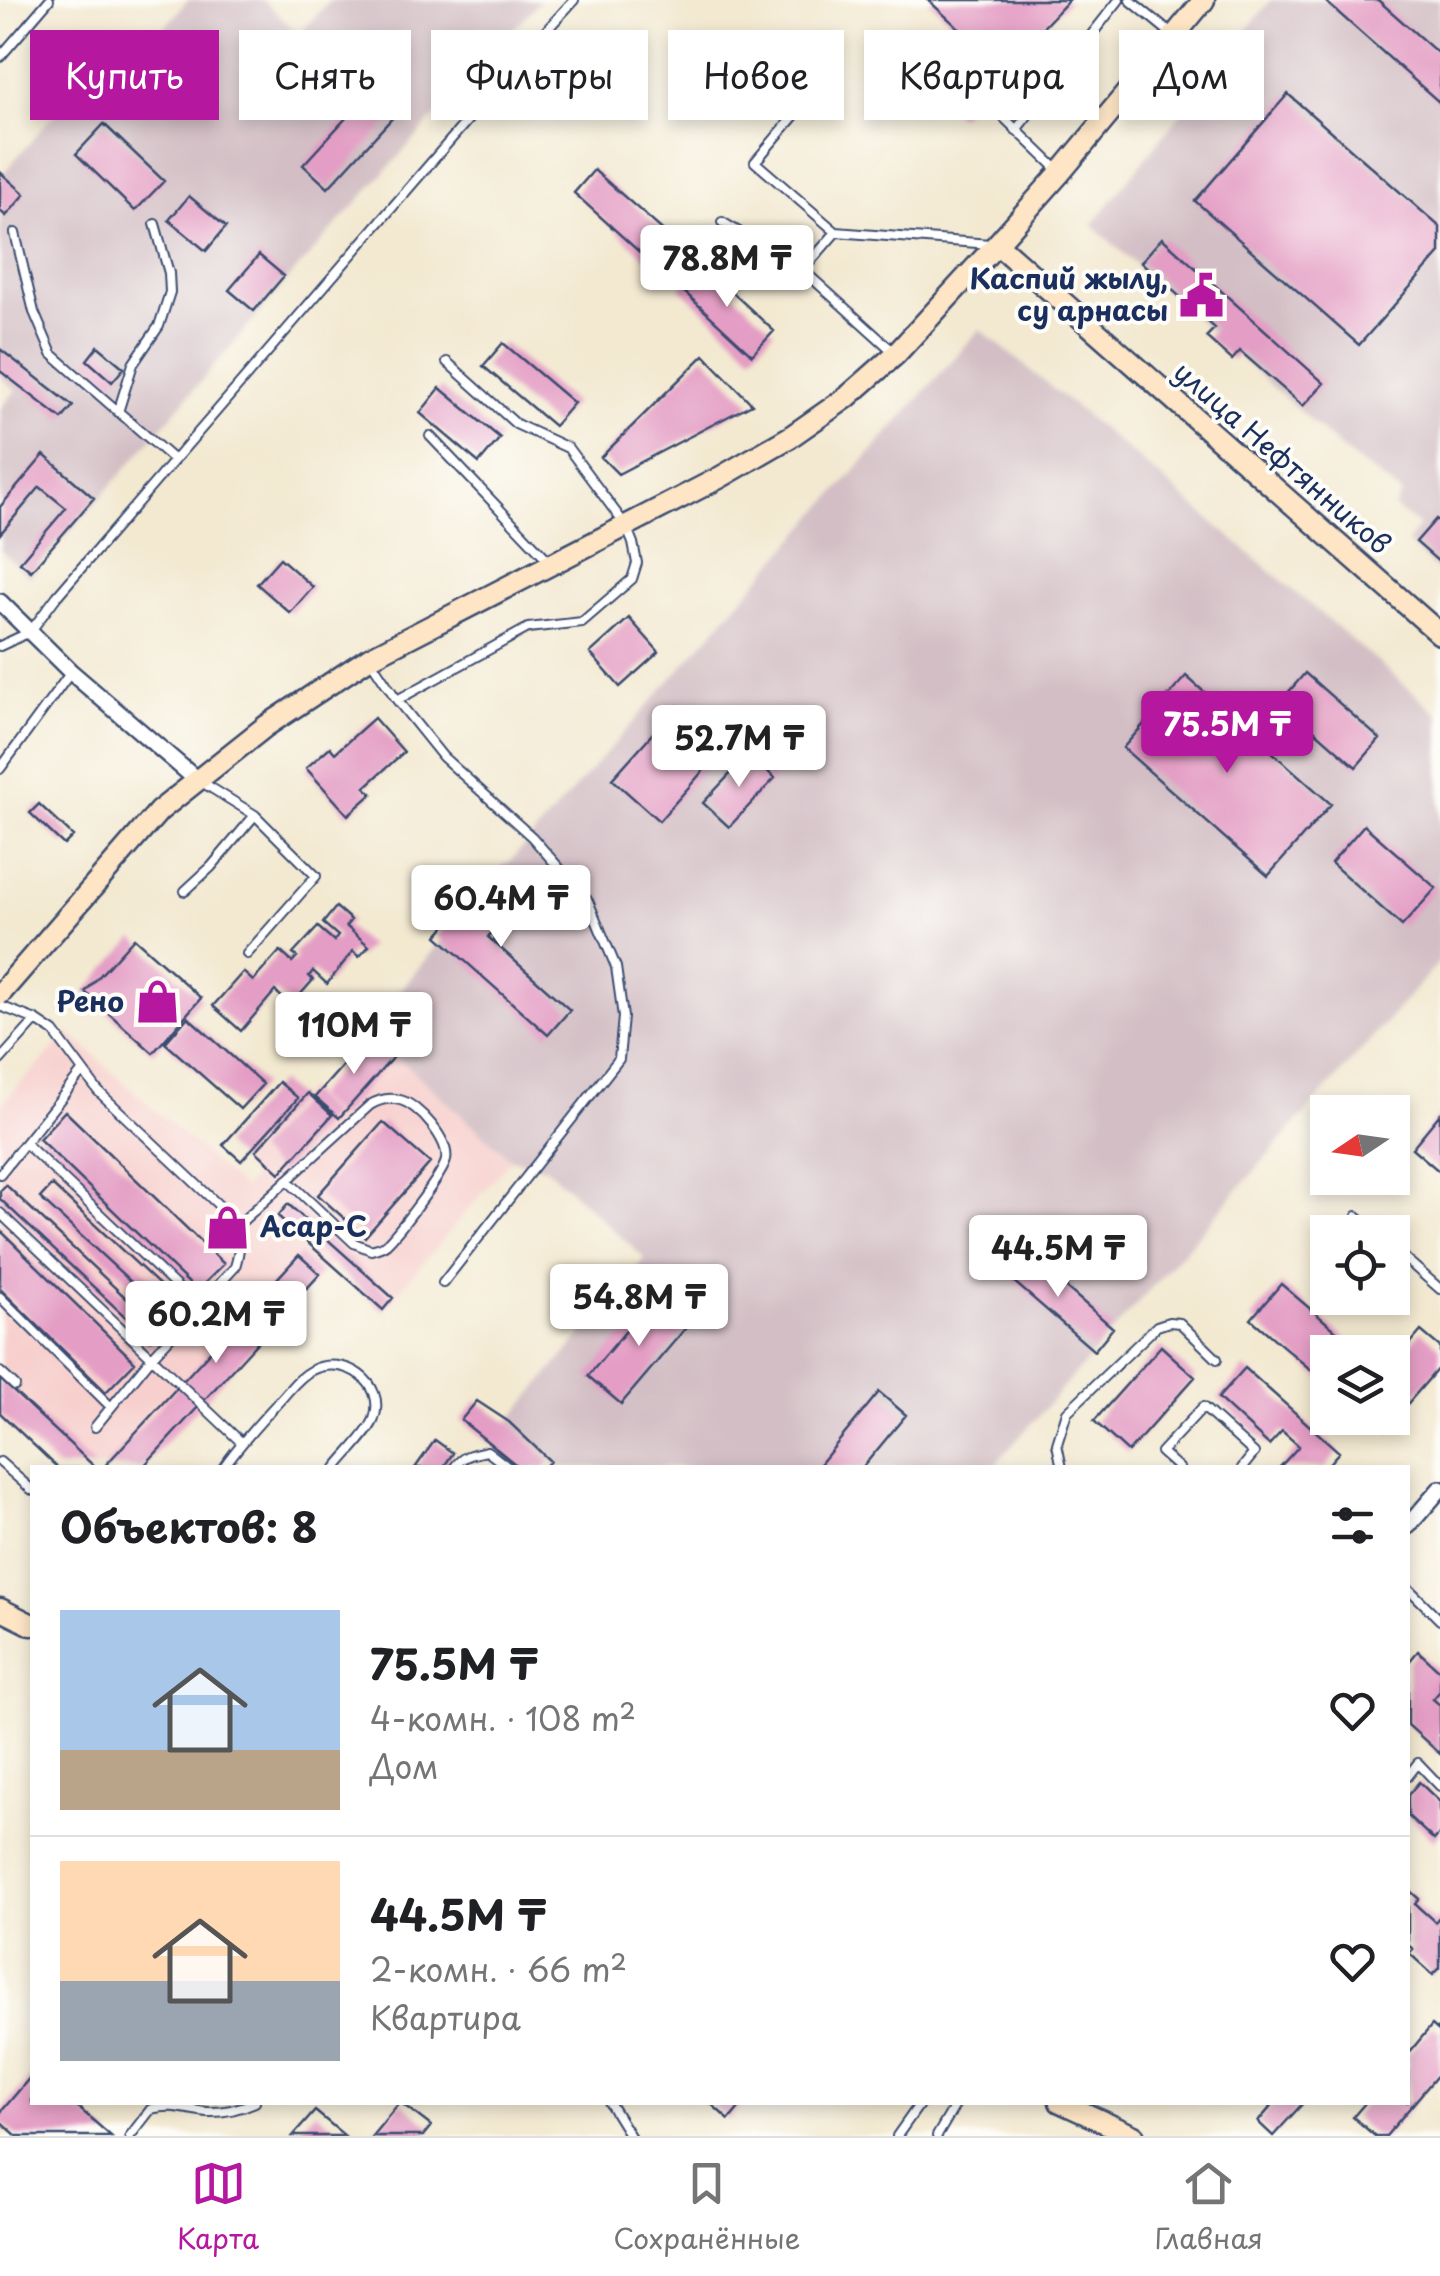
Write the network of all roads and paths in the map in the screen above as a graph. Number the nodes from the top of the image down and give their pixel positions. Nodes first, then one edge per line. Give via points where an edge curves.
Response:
1 (50, 0) edge
2 (574, 0) edge
3 (1118, 0) edge
4 (1130, 0) edge
5 (1204, 0) edge
6 (1167, 30) edge
7 (1179, 30) edge
8 (0, 57) edge
9 (1119, 102) edge
10 (791, 120) edge
11 (1006, 120) edge
12 (1016, 130) junction
13 (1060, 172) junction
14 (722, 222) dead end
15 (155, 224) dead end
16 (836, 232) junction
17 (16, 233) dead end
18 (997, 244) junction
19 (803, 270) junction
20 (896, 354) junction
21 (447, 362) dead end
22 (118, 412) junction
23 (430, 436) dead end
24 (174, 460) junction
25 (626, 526) junction
26 (552, 564) junction
27 (0, 602) edge
28 (30, 632) junction
29 (1440, 634) edge
30 (0, 646) edge
31 (369, 658) junction
32 (71, 672) junction
33 (397, 700) junction
34 (0, 769) edge
35 (198, 780) junction
36 (255, 815) junction
37 (184, 892) dead end
38 (247, 954) dead end
39 (0, 994) edge
40 (0, 1006) edge
41 (36, 1020) junction
42 (0, 1060) edge
43 (82, 1072) junction
44 (25, 1143) junction
45 (0, 1174) edge
46 (287, 1180) junction
47 (0, 1213) edge
48 (236, 1226) junction
49 (1410, 1263) edge
50 (443, 1283) dead end
51 (1440, 1289) edge
52 (0, 1297) edge
53 (198, 1307) junction
54 (152, 1357) junction
55 (1216, 1359) dead end
56 (0, 1372) edge
57 (14, 1386) dead end
58 (111, 1407) junction
59 (95, 1427) dead end
60 (241, 1442) junction
61 (0, 1462) edge
62 (225, 1465) edge
63 (338, 1465) edge
64 (456, 1465) edge
65 (505, 1465) edge
66 (1060, 1465) edge
67 (1175, 1465) edge
68 (1244, 1465) edge
69 (30, 1488) edge
70 (1440, 1489) edge
71 (1410, 1524) edge
72 (1410, 1590) edge
73 (0, 1609) edge
74 (1440, 1620) edge
75 (30, 1624) edge
76 (1410, 1773) edge
77 (1440, 1786) edge
78 (168, 2105) edge
79 (168, 2105) edge
80 (249, 2105) edge
81 (611, 2105) edge
82 (919, 2105) edge
83 (956, 2105) edge
84 (1067, 2105) edge
85 (130, 2136) edge
86 (630, 2136) edge
87 (896, 2136) edge
88 (937, 2136) edge
89 (1134, 2136) edge

1 - 8 lane
2 - 24 lane
3 - 12 lane
4 - 6 lane
5 - 7 street
9 - 13 street
10 - 16 lane via 755,162
11 - 12 lane
12 - 13 lane
13 - 18 street
14 - 19 lane
15 - 22 lane via 170,292 160,326 133,364
16 - 18 lane
16 - 19 lane
17 - 22 lane via 34,312 52,354
18 - 20 street
18 - 29 street, улица Нефтянников
19 - 20 lane
20 - 25 street via 790,437
21 - 25 lane via 516,424 568,448
22 - 24 lane
23 - 26 lane
24 - 28 lane
25 - 26 street
25 - 33 lane via 637,564 632,578 582,622 528,628
26 - 31 street
27 - 28 street
28 - 30 lane
28 - 32 street
31 - 33 lane
31 - 35 street
32 - 34 lane
32 - 35 street
33 - 50 lane via 443,757 532,837 588,901 616,967 623,1017 619,1059
35 - 36 lane
35 - 39 street via 159,811
36 - 37 lane
36 - 38 lane via 316,876
40 - 41 lane
41 - 42 lane
41 - 43 lane via 62,1041
43 - 44 lane
43 - 48 lane
44 - 45 lane
44 - 53 lane
46 - 46 lane via 386,1098 410,1104 443,1138 446,1150 440,1175 387,1243 372,1250 354,1243
46 - 48 lane
47 - 54 lane
48 - 53 lane via 235,1267
49 - 51 lane
52 - 58 lane
53 - 54 lane
54 - 58 lane
54 - 60 lane
55 - 66 lane via 1180,1323 1157,1326 1067,1412 1057,1444
56 - 57 lane
58 - 59 lane
60 - 62 lane
60 - 63 lane via 313,1370 347,1368 364,1376 376,1400 374,1420
61 - 69 lane
64 - 65 lane via 487,1451
67 - 68 lane via 1161,1452 1203,1407 1254,1453
70 - 71 street
72 - 74 lane
73 - 75 street
76 - 77 lane via 1418,1763
78 - 80 lane via 211,2112
79 - 85 lane via 151,2108
81 - 86 lane
82 - 87 lane
83 - 88 lane
84 - 89 street

